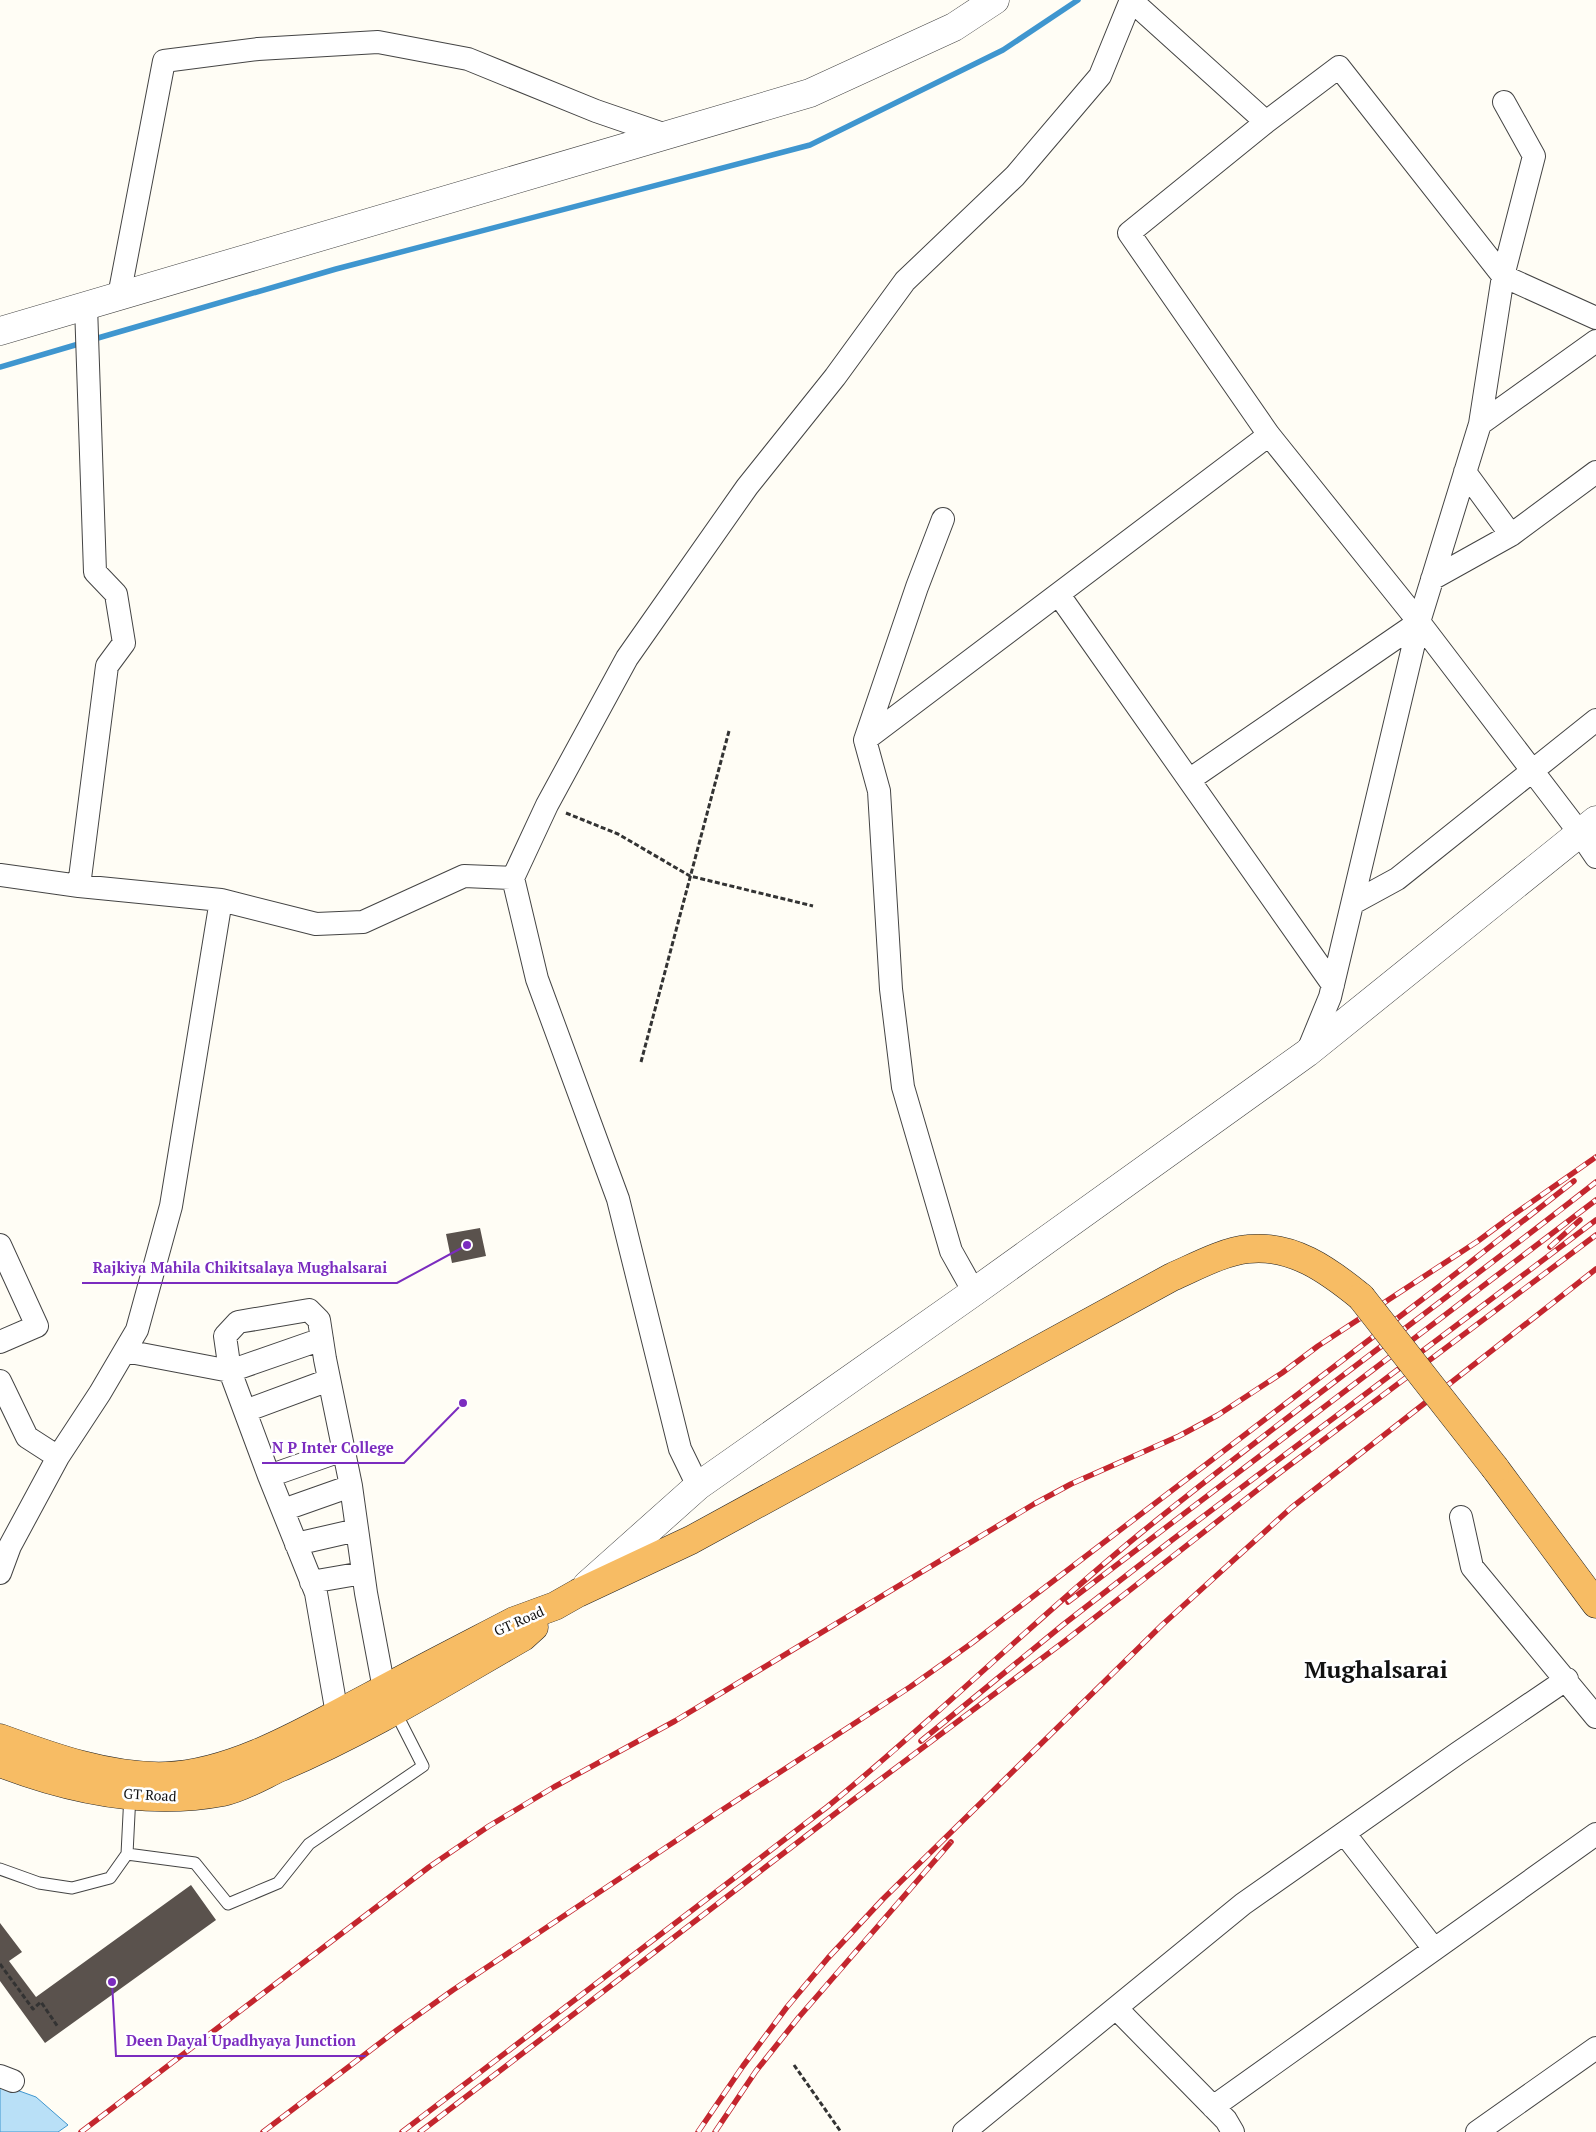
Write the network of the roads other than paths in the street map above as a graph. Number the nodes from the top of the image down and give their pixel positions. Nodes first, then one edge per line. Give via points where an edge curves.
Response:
1 (995, 0) edge
2 (1132, 1) edge
3 (1504, 102) dead end
4 (1266, 122) junction
5 (666, 136) junction
6 (1503, 276) junction
7 (119, 296) junction
8 (86, 306) junction
9 (1596, 318) edge
10 (0, 330) edge
11 (1596, 341) edge
12 (1480, 424) junction
13 (1269, 435) junction
14 (1465, 472) junction
15 (1596, 472) edge
16 (943, 519) dead end
17 (1511, 535) junction
18 (1432, 579) junction
19 (1060, 595) junction
20 (1419, 622) junction
21 (1596, 720) edge
22 (865, 740) junction
23 (1532, 770) junction
24 (1189, 780) junction
25 (1588, 826) edge
26 (1596, 857) edge
27 (0, 875) edge
28 (513, 878) junction
29 (79, 886) junction
30 (221, 900) junction
31 (1353, 903) junction
32 (1333, 985) junction
33 (1307, 1053) junction
34 (0, 1245) edge
35 (974, 1292) junction
36 (322, 1339) junction
37 (0, 1342) edge
38 (125, 1351) junction
39 (230, 1371) junction
40 (329, 1380) junction
41 (0, 1381) edge
42 (245, 1412) junction
43 (344, 1450) junction
44 (58, 1457) junction
45 (269, 1476) junction
46 (351, 1486) junction
47 (698, 1486) junction
48 (283, 1510) junction
49 (1461, 1517) dead end
50 (357, 1530) junction
51 (296, 1544) junction
52 (0, 1573) edge
53 (363, 1573) junction
54 (311, 1582) junction
55 (578, 1593) junction
56 (1591, 1597) edge
57 (1567, 1679) junction
58 (389, 1700) junction
59 (337, 1714) junction
60 (1596, 1717) edge
61 (0, 1738) edge
62 (0, 1763) edge
63 (130, 1785) junction
64 (1344, 1833) junction
65 (1596, 1834) edge
66 (126, 1854) junction
67 (0, 1869) edge
68 (1434, 1949) junction
69 (1116, 2008) junction
70 (1596, 2048) edge
71 (1213, 2107) junction
72 (964, 2132) edge
73 (1233, 2132) edge
74 (1477, 2132) edge

1 - 5 street via 954,27 810,93
2 - 4 street
2 - 28 street via 1100,76 1015,176 905,281 835,377 747,487 627,658 547,805
3 - 6 street via 1534,156
4 - 6 street via 1339,67
4 - 13 street via 1129,233
5 - 7 street
5 - 7 street via 468,59 378,42 258,50 164,61
6 - 9 street
6 - 12 street
7 - 8 street
8 - 10 street
8 - 29 street via 94,572 116,594 124,643 107,666
11 - 12 street
12 - 14 street
13 - 19 street
13 - 20 street
14 - 17 street
14 - 18 street
15 - 17 street
16 - 22 street
17 - 18 street
18 - 20 street
19 - 22 street
19 - 24 street
20 - 23 street
20 - 24 street
20 - 31 street
21 - 23 street
22 - 35 street via 878,791 891,989 903,1087 950,1251
23 - 25 street
23 - 31 street via 1397,879
24 - 32 street
25 - 26 street
25 - 33 street
27 - 29 street
28 - 30 street via 464,876 363,922 316,924
28 - 47 street via 537,979 618,1199 680,1450
29 - 30 street
30 - 38 street via 171,1206 137,1330
31 - 32 street
32 - 33 street
33 - 35 street
34 - 37 street via 37,1326
35 - 47 street
36 - 39 street
36 - 39 street via 319,1320 309,1310 238,1322 225,1336
36 - 40 street
38 - 39 street
38 - 44 street
39 - 42 street
40 - 42 street
40 - 43 street
41 - 44 street via 27,1438
42 - 45 street
43 - 45 street
43 - 46 street
44 - 52 street via 10,1546
45 - 48 street
46 - 48 street
46 - 50 street
47 - 55 street
48 - 51 street
49 - 57 street via 1472,1567
50 - 51 street
50 - 53 street
51 - 54 street
53 - 54 street
53 - 58 street
54 - 59 street via 316,1593
55 - 56 highway, GT Road, bridge via 691,1540 1172,1278 1210,1260 1247,1249 1280,1250 1307,1260 1332,1274 1361,1297
55 - 58 highway, GT Road via 555,1606 514,1621
57 - 60 street
57 - 64 street
58 - 59 highway, GT Road
58 - 63 highway, GT Road via 320,1751 225,1792 174,1798
58 - 66 lane via 424,1766 309,1844 278,1882 228,1904 195,1863
59 - 63 highway, GT Road via 266,1750 213,1768
61 - 63 highway, GT Road
62 - 63 highway, GT Road via 69,1784
63 - 66 lane
64 - 68 street
64 - 69 street via 1243,1904
65 - 68 street
66 - 67 lane via 110,1878 72,1888 39,1883
68 - 71 street
69 - 71 street
69 - 72 street
70 - 74 street
71 - 73 street

